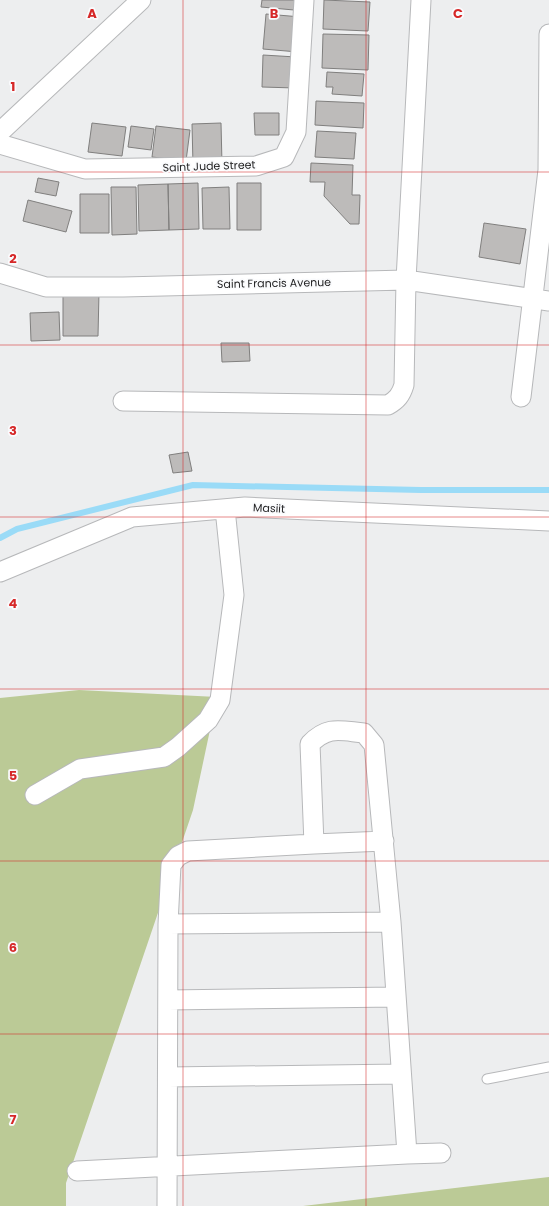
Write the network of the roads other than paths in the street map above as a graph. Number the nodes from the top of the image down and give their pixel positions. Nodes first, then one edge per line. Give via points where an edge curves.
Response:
1 (141, 0) edge
2 (304, 0) edge
3 (422, 0) edge
4 (549, 40) edge
5 (0, 132) edge
6 (0, 144) edge
7 (549, 170) edge
8 (0, 274) edge
9 (406, 280) junction
10 (541, 299) edge
11 (521, 397) dead end
12 (124, 401) dead end
13 (225, 509) junction
14 (549, 521) edge
15 (0, 572) edge
16 (35, 795) dead end
17 (384, 841) junction
18 (314, 844) junction
19 (391, 922) junction
20 (168, 924) junction
21 (396, 997) junction
22 (168, 1000) junction
23 (549, 1067) edge
24 (401, 1074) junction
25 (168, 1077) junction
26 (487, 1079) dead end
27 (440, 1153) dead end
28 (407, 1154) junction
29 (168, 1166) junction
30 (77, 1170) dead end
31 (167, 1206) edge

1 - 5 street
2 - 6 street, Saint Jude Street via 296,132 284,157 256,166 85,169
3 - 9 street
4 - 7 street
7 - 10 street
8 - 9 street, Saint Francis Avenue via 46,288
9 - 10 street, Saint Francis Avenue
9 - 12 street via 404,385 401,394 388,405
10 - 11 street
13 - 14 street, Masiit via 245,507
13 - 15 street, Masiit via 132,517
13 - 16 street via 234,595 220,700 208,720 164,756 80,769
17 - 18 street
17 - 18 street via 374,745 364,733 330,730 318,735 310,744
17 - 19 street
18 - 20 street via 188,851 178,856 172,865
19 - 20 street
19 - 21 street
20 - 22 street
21 - 22 street
21 - 24 street
22 - 25 street
23 - 26 lane
24 - 25 street
24 - 28 street
25 - 29 street
27 - 28 street
28 - 29 street
29 - 30 street
29 - 31 street

